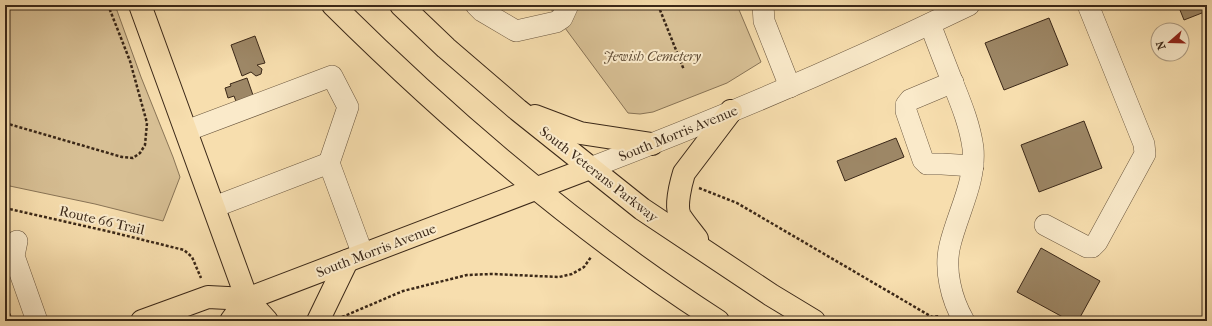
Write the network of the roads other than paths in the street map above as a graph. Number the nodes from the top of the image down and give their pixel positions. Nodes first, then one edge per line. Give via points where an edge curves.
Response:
1 (140, 5) edge
2 (332, 5) edge
3 (401, 5) edge
4 (476, 5) edge
5 (568, 5) edge
6 (763, 5) edge
7 (969, 5) edge
8 (1088, 5) edge
9 (932, 17) edge
10 (953, 82) junction
11 (790, 86) junction
12 (518, 110) junction
13 (731, 112) junction
14 (186, 131) junction
15 (652, 144) junction
16 (329, 163) junction
17 (973, 166) junction
18 (590, 168) junction
19 (537, 189) junction
20 (214, 207) junction
21 (1045, 225) dead end
22 (17, 241) dead end
23 (706, 252) junction
24 (355, 258) junction
25 (247, 299) junction
26 (961, 317) edge
27 (329, 320) edge
28 (37, 321) edge
29 (142, 321) edge
30 (230, 321) edge
31 (267, 321) edge
32 (718, 321) edge
33 (814, 321) edge

1 - 14 main road
2 - 19 main road via 433,101
3 - 12 main road, South Veterans Parkway
4 - 5 street via 516,31 556,22 562,18
6 - 11 street via 764,21
7 - 9 street, South Morris Avenue
8 - 21 street via 1144,144 1145,154 1092,247 1087,248
9 - 10 street
9 - 11 street, South Morris Avenue
10 - 17 street via 969,129
10 - 17 street via 910,100 906,110 923,160 927,164
11 - 13 street, South Morris Avenue
12 - 15 main road via 580,133
12 - 18 main road, South Veterans Parkway
13 - 15 street, South Morris Avenue
13 - 23 main road via 684,173 679,192 679,214
14 - 16 street via 332,76 348,107
14 - 20 main road
15 - 18 street, South Morris Avenue
16 - 20 street
16 - 24 street
17 - 26 street via 947,260 951,289
18 - 19 main road, South Morris Avenue
18 - 23 main road, South Veterans Parkway via 642,209
19 - 24 main road, South Morris Avenue
19 - 32 main road via 613,248
20 - 25 main road
22 - 28 street via 14,256
23 - 33 main road, South Veterans Parkway
24 - 25 main road, South Morris Avenue
24 - 27 main road
25 - 29 main road, South Morris Avenue via 208,297
25 - 30 main road
25 - 31 main road

